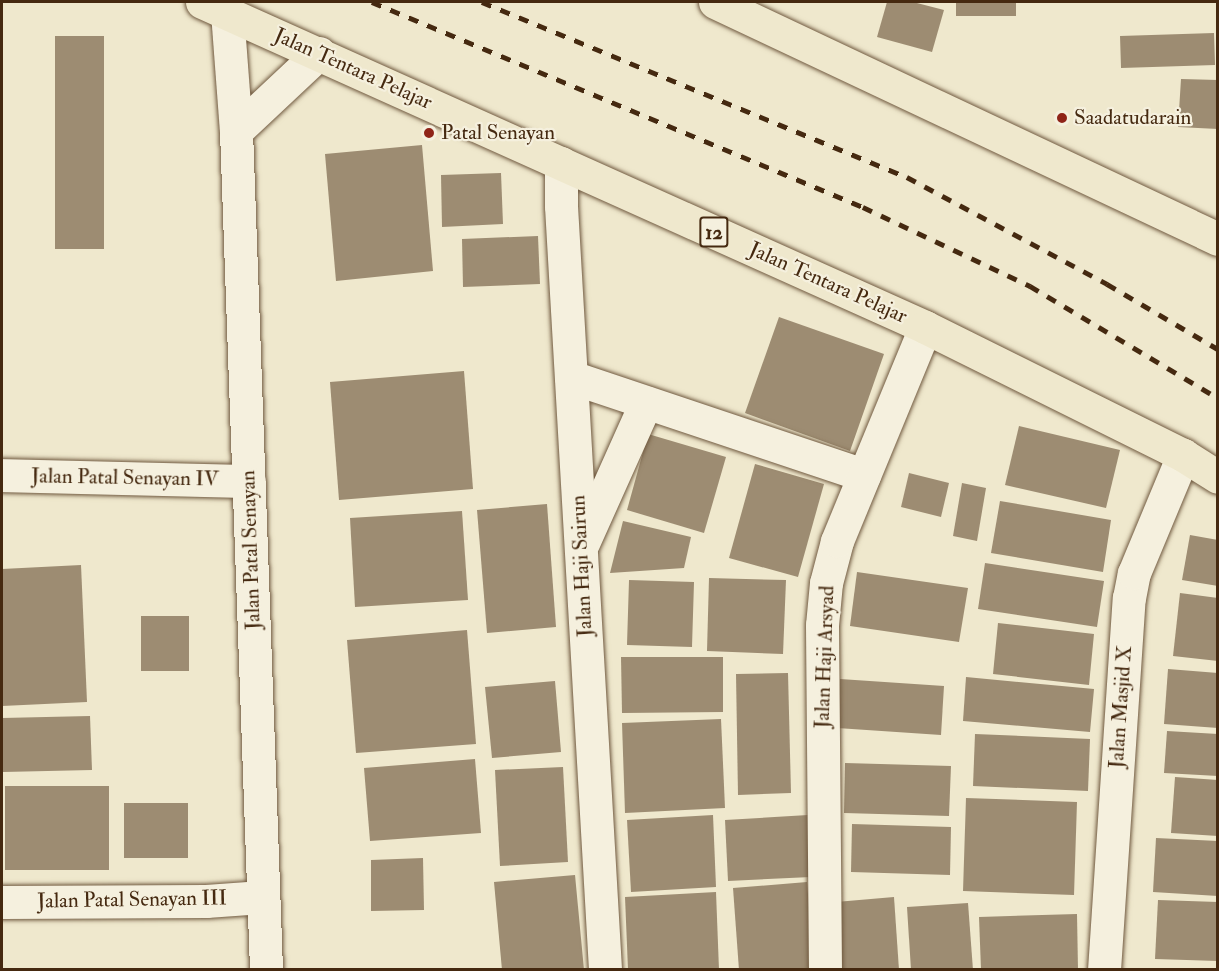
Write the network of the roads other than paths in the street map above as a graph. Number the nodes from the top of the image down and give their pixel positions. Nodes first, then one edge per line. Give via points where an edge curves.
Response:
1 (715, 2) edge
2 (214, 7) edge
3 (319, 53) junction
4 (236, 131) junction
5 (561, 163) junction
6 (1216, 234) edge
7 (925, 327) junction
8 (571, 377) junction
9 (646, 402) junction
10 (1183, 455) junction
11 (2, 475) edge
12 (864, 475) junction
13 (1218, 477) edge
14 (249, 481) junction
15 (581, 548) junction
16 (262, 897) junction
17 (2, 902) edge
18 (266, 969) edge
19 (605, 969) edge
20 (825, 969) edge
21 (1104, 969) edge

1 - 6 highway
2 - 3 highway, Jalan Tentara Pelajar / 12
2 - 4 street, Jalan Patal Senayan
3 - 4 street
3 - 5 highway, Jalan Tentara Pelajar / 12
4 - 14 street, Jalan Patal Senayan
5 - 7 highway, Jalan Tentara Pelajar / 12
5 - 8 street, Jalan Haji Sairun
7 - 10 highway, Jalan Tentara Pelajar / 12
7 - 12 street, Jalan Haji Arsyad
8 - 9 street
8 - 15 street, Jalan Haji Sairun
9 - 12 street
9 - 15 street
10 - 13 highway, Jalan Tentara Pelajar / 12
10 - 21 street, Jalan Masjid X via 1134,573 1129,597
11 - 14 street, Jalan Patal Senayan IV
12 - 20 street, Jalan Haji Arsyad via 837,541 826,583 822,625
14 - 16 street, Jalan Patal Senayan
15 - 19 street, Jalan Haji Sairun
16 - 17 street, Jalan Patal Senayan III
16 - 18 street, Jalan Patal Senayan

